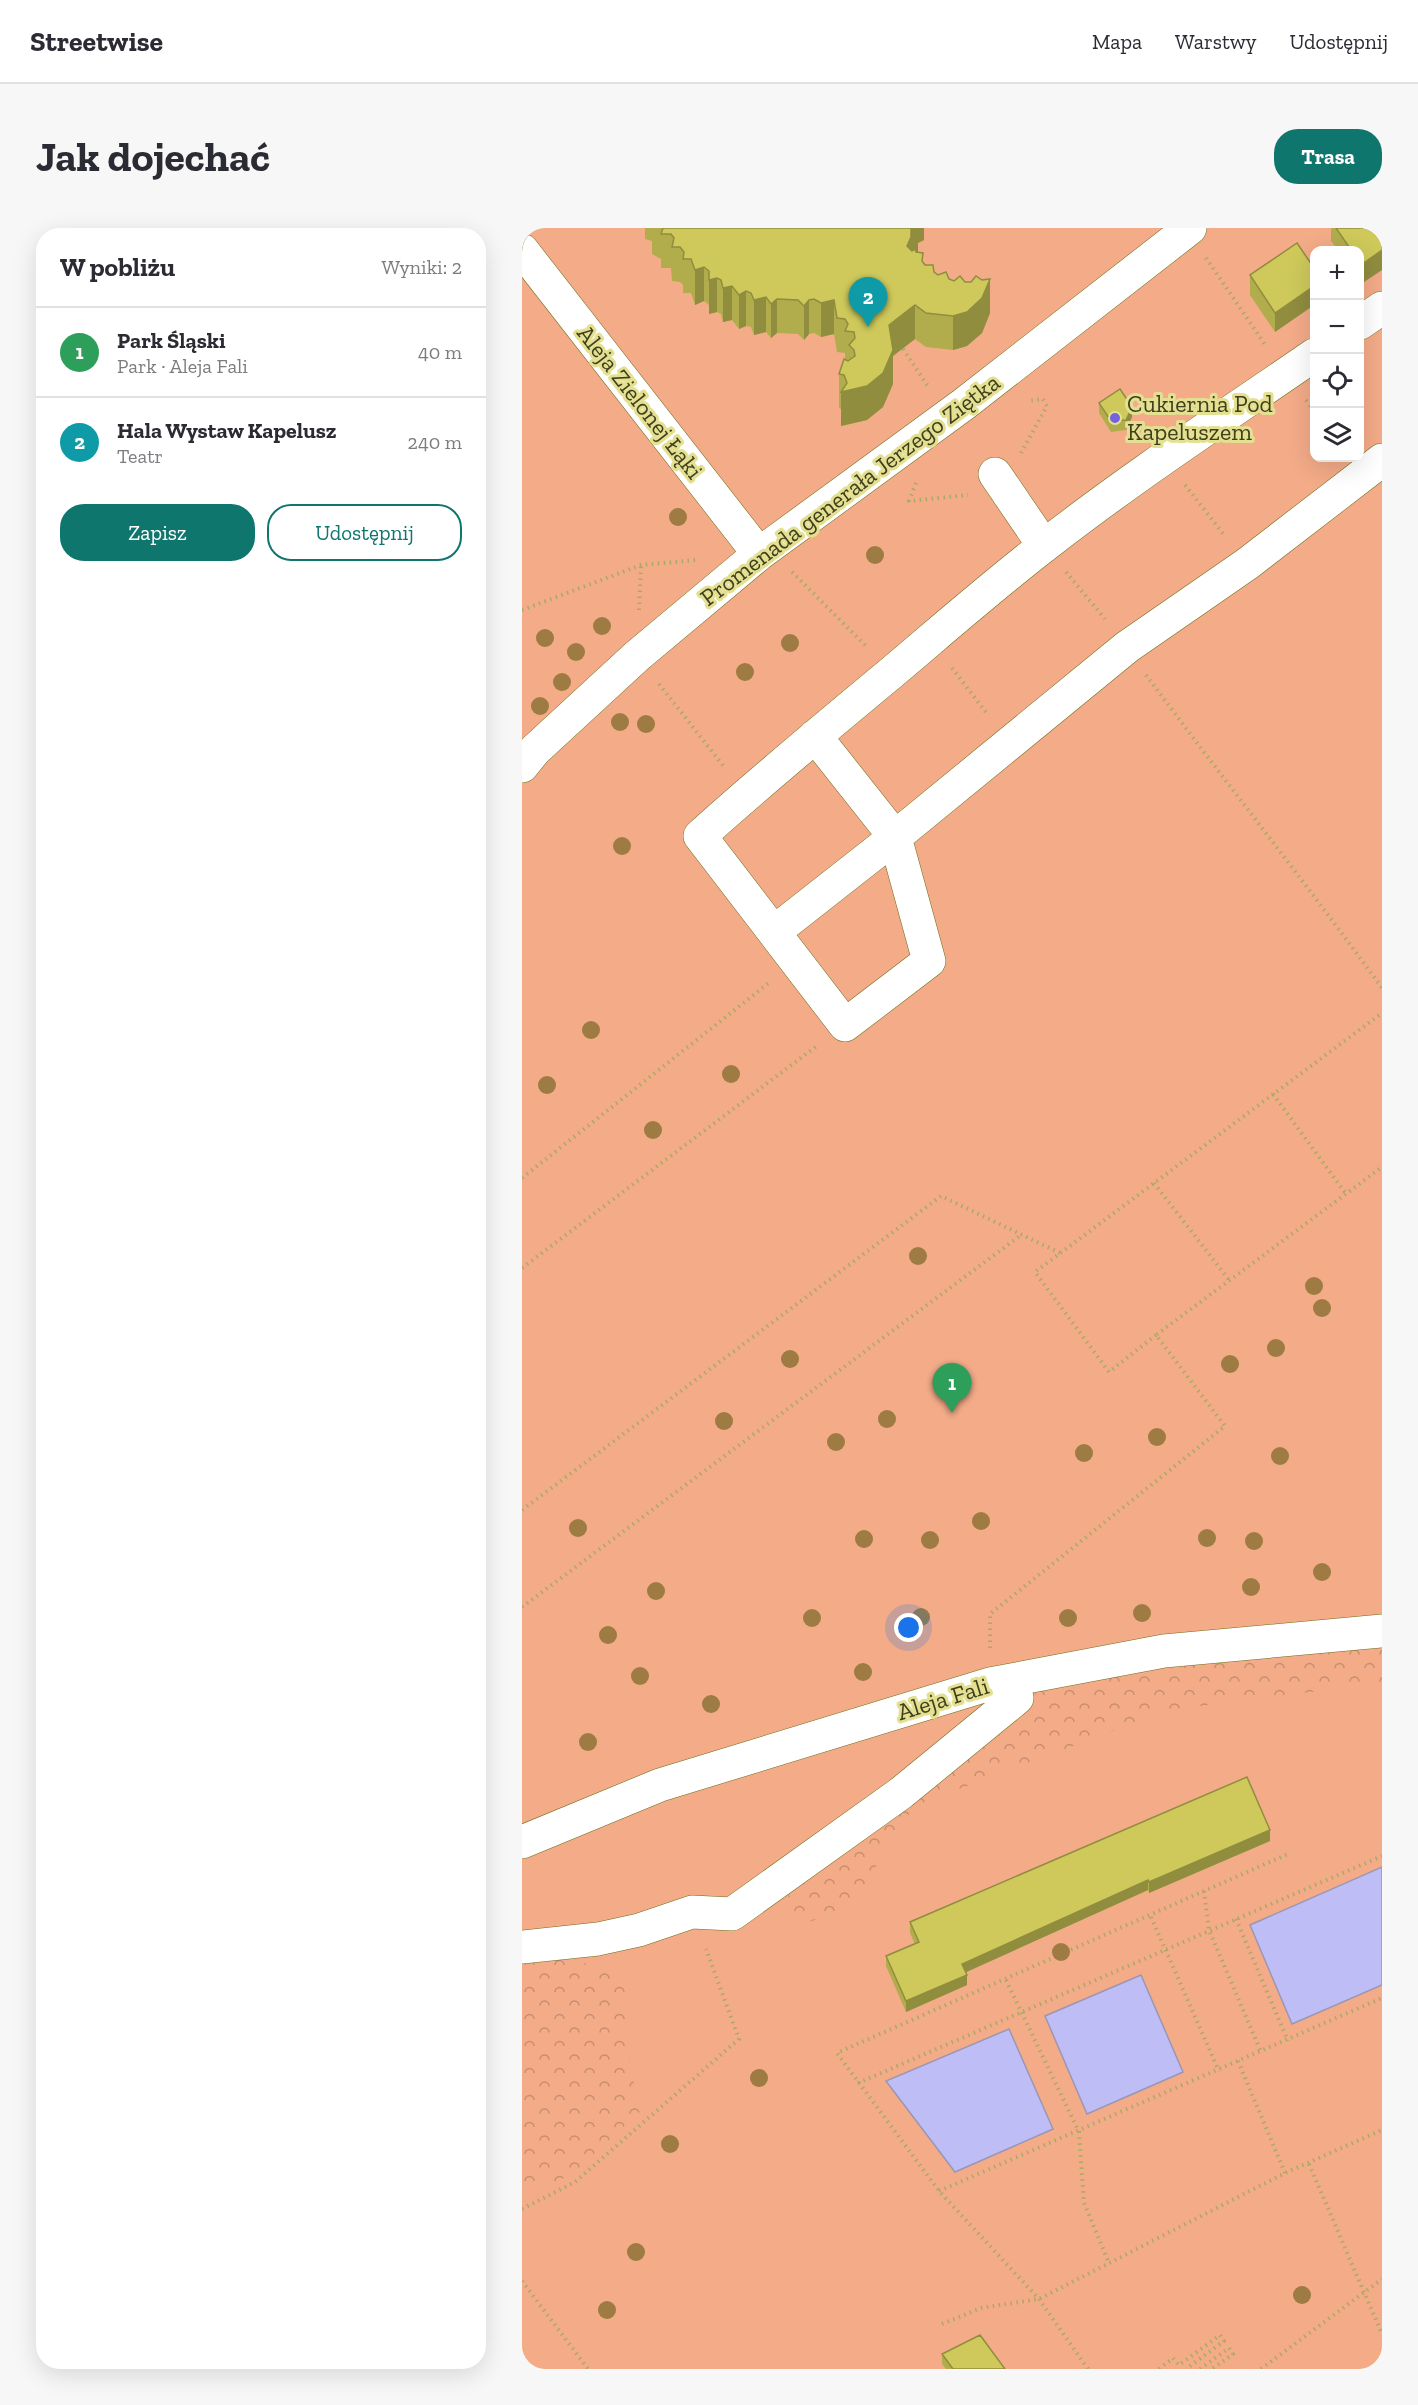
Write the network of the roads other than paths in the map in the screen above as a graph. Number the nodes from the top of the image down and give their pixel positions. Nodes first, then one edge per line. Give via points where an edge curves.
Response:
1 (1188, 229) edge
2 (522, 250) edge
3 (1382, 308) edge
4 (1364, 320) edge
5 (1310, 357) edge
6 (1382, 460) edge
7 (999, 480) road end
8 (1044, 546) junction
9 (763, 551) junction
10 (815, 736) junction
11 (522, 766) edge
12 (895, 837) junction
13 (774, 932) junction
14 (1382, 1631) edge
15 (990, 1684) junction
16 (522, 1842) edge
17 (522, 1947) edge

1 - 9 street, Promenada generała Jerzego Ziętka via 948,416
2 - 9 street, Aleja Zielonej Łąki
3 - 4 street
5 - 8 street
6 - 12 street via 1247,564 1128,647
7 - 8 street
8 - 10 street
9 - 11 street, Promenada generała Jerzego Ziętka via 637,656
10 - 12 street
10 - 13 street via 700,836
12 - 13 street
12 - 13 street via 929,962 845,1025
14 - 15 street, Aleja Fali via 1164,1651
15 - 16 street, Aleja Fali via 660,1785
15 - 17 street via 1017,1698 901,1793 732,1914 692,1912 598,1939

